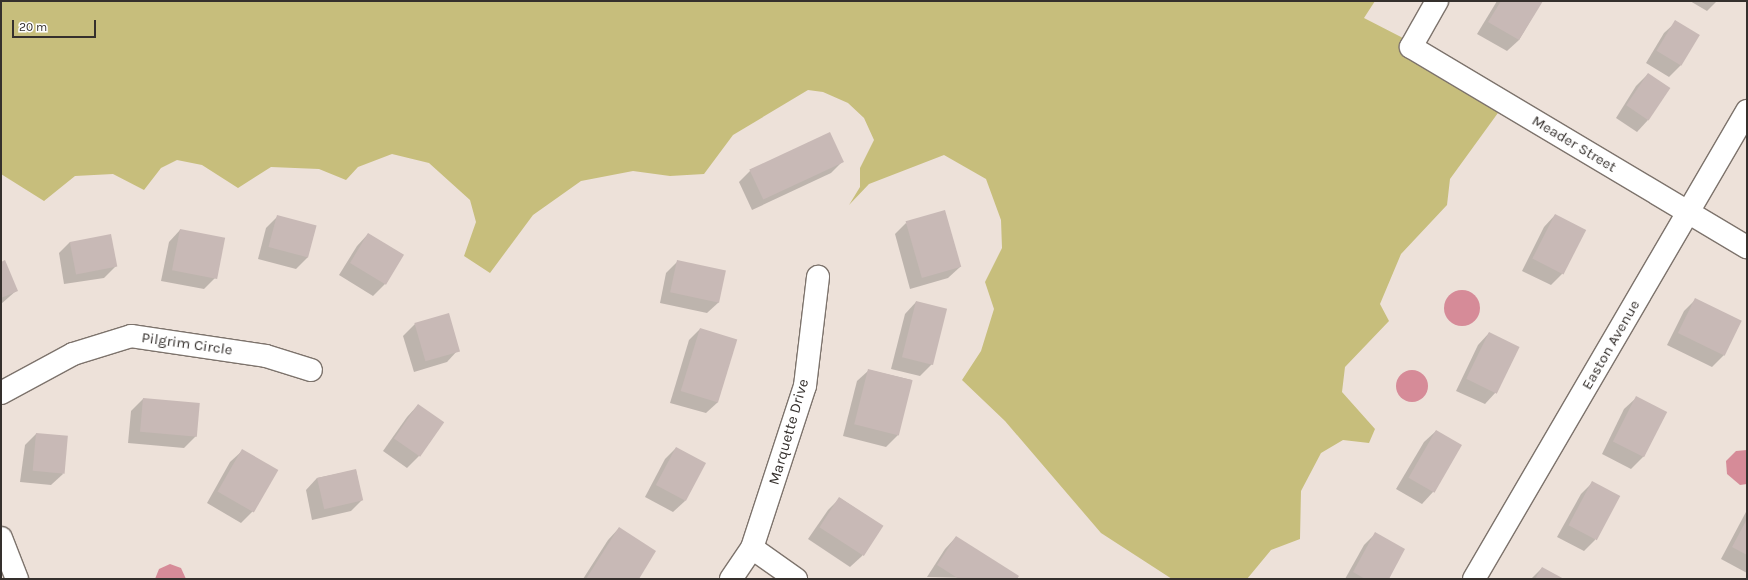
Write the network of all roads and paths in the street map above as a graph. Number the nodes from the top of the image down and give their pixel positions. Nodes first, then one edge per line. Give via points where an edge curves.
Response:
1 (1437, 1) edge
2 (1747, 111) edge
3 (1688, 212) junction
4 (1747, 247) edge
5 (818, 277) dead end
6 (311, 370) dead end
7 (1, 393) edge
8 (1, 538) edge
9 (752, 548) junction
10 (17, 579) edge
11 (731, 579) edge
12 (796, 579) edge
13 (1474, 579) edge

1 - 3 street, Meader Street via 1411,47
2 - 3 street, Easton Avenue
3 - 4 street, Meader Street
3 - 13 street, Easton Avenue
5 - 9 street, Marquette Drive via 805,386
6 - 7 street, Pilgrim Circle via 266,356 131,336 73,354
8 - 10 street
9 - 11 street, Marquette Drive
9 - 12 street

